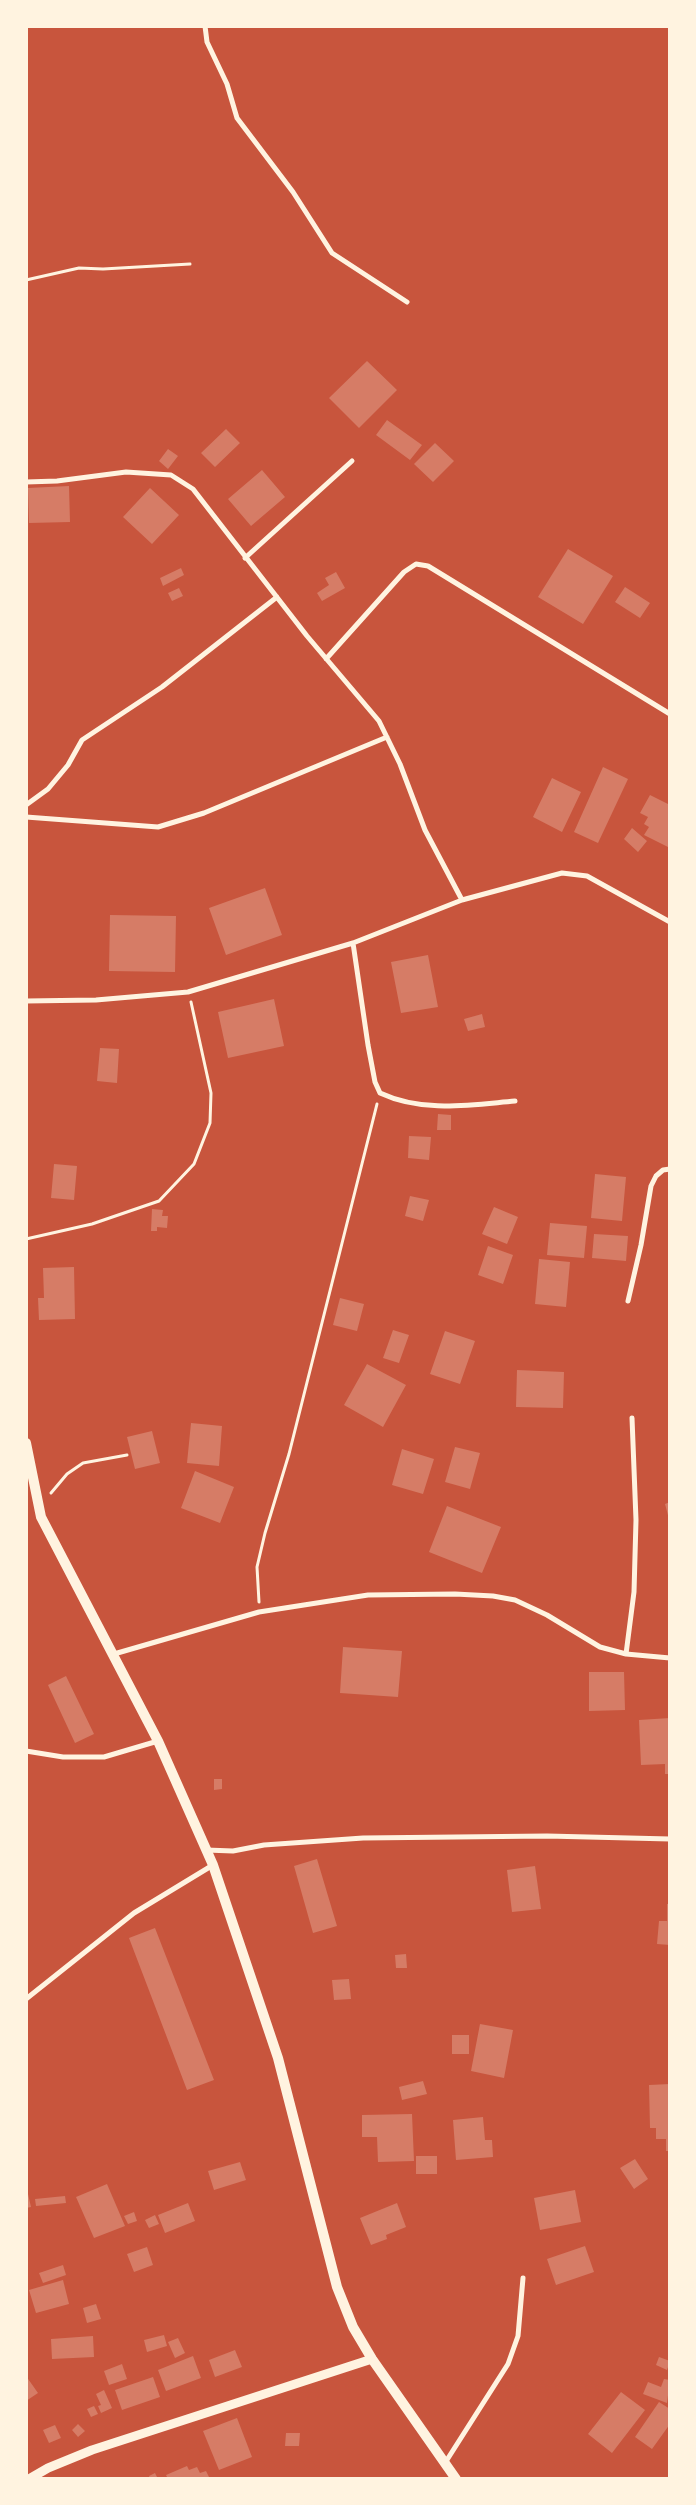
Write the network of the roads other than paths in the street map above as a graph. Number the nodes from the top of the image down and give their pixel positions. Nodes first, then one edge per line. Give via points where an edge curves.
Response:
1 (205, 26) edge
2 (407, 302) dead end
3 (352, 461) dead end
4 (26, 482) edge
5 (245, 558) junction
6 (276, 598) junction
7 (326, 659) junction
8 (670, 714) edge
9 (387, 737) junction
10 (26, 805) edge
11 (26, 817) edge
12 (462, 900) junction
13 (670, 922) edge
14 (353, 943) junction
15 (26, 1002) edge
16 (516, 1101) dead end
17 (670, 1170) edge
18 (628, 1301) dead end
19 (632, 1418) dead end
20 (26, 1443) edge
21 (114, 1654) junction
22 (626, 1654) junction
23 (670, 1658) edge
24 (158, 1741) junction
25 (26, 1751) edge
26 (670, 1839) edge
27 (206, 1850) junction
28 (213, 1865) junction
29 (26, 1999) edge
30 (522, 2278) dead end
31 (372, 2359) junction
32 (445, 2463) junction
33 (29, 2479) edge
34 (456, 2479) edge

1 - 2 street via 206,42 227,84 237,118 294,192 332,254
3 - 5 street
4 - 5 street via 126,472 171,475 193,489
5 - 6 street
6 - 7 street
6 - 10 street via 162,687 82,740 68,765 48,788
7 - 8 street via 404,572 416,564 436,571
7 - 9 street via 379,721
9 - 11 street via 204,813 158,827
9 - 12 street via 425,830
12 - 13 street via 562,873 587,876
12 - 14 street
14 - 15 street via 188,992
14 - 16 street via 368,1045 380,1093 397,1101 428,1107
17 - 18 street via 663,1170 651,1186
19 - 22 street via 634,1592
20 - 21 main road via 41,1517
21 - 22 street via 259,1612 368,1595 493,1596 516,1600 600,1647
21 - 24 main road
22 - 23 street
24 - 25 street via 104,1757 62,1757
24 - 27 main road
26 - 27 street via 556,1836 363,1838 264,1845 233,1851
27 - 28 main road
28 - 29 street via 134,1913
28 - 31 main road via 278,2058 337,2287 353,2327
30 - 32 street via 518,2336 508,2364
31 - 32 main road
31 - 33 street via 92,2450
32 - 34 main road

